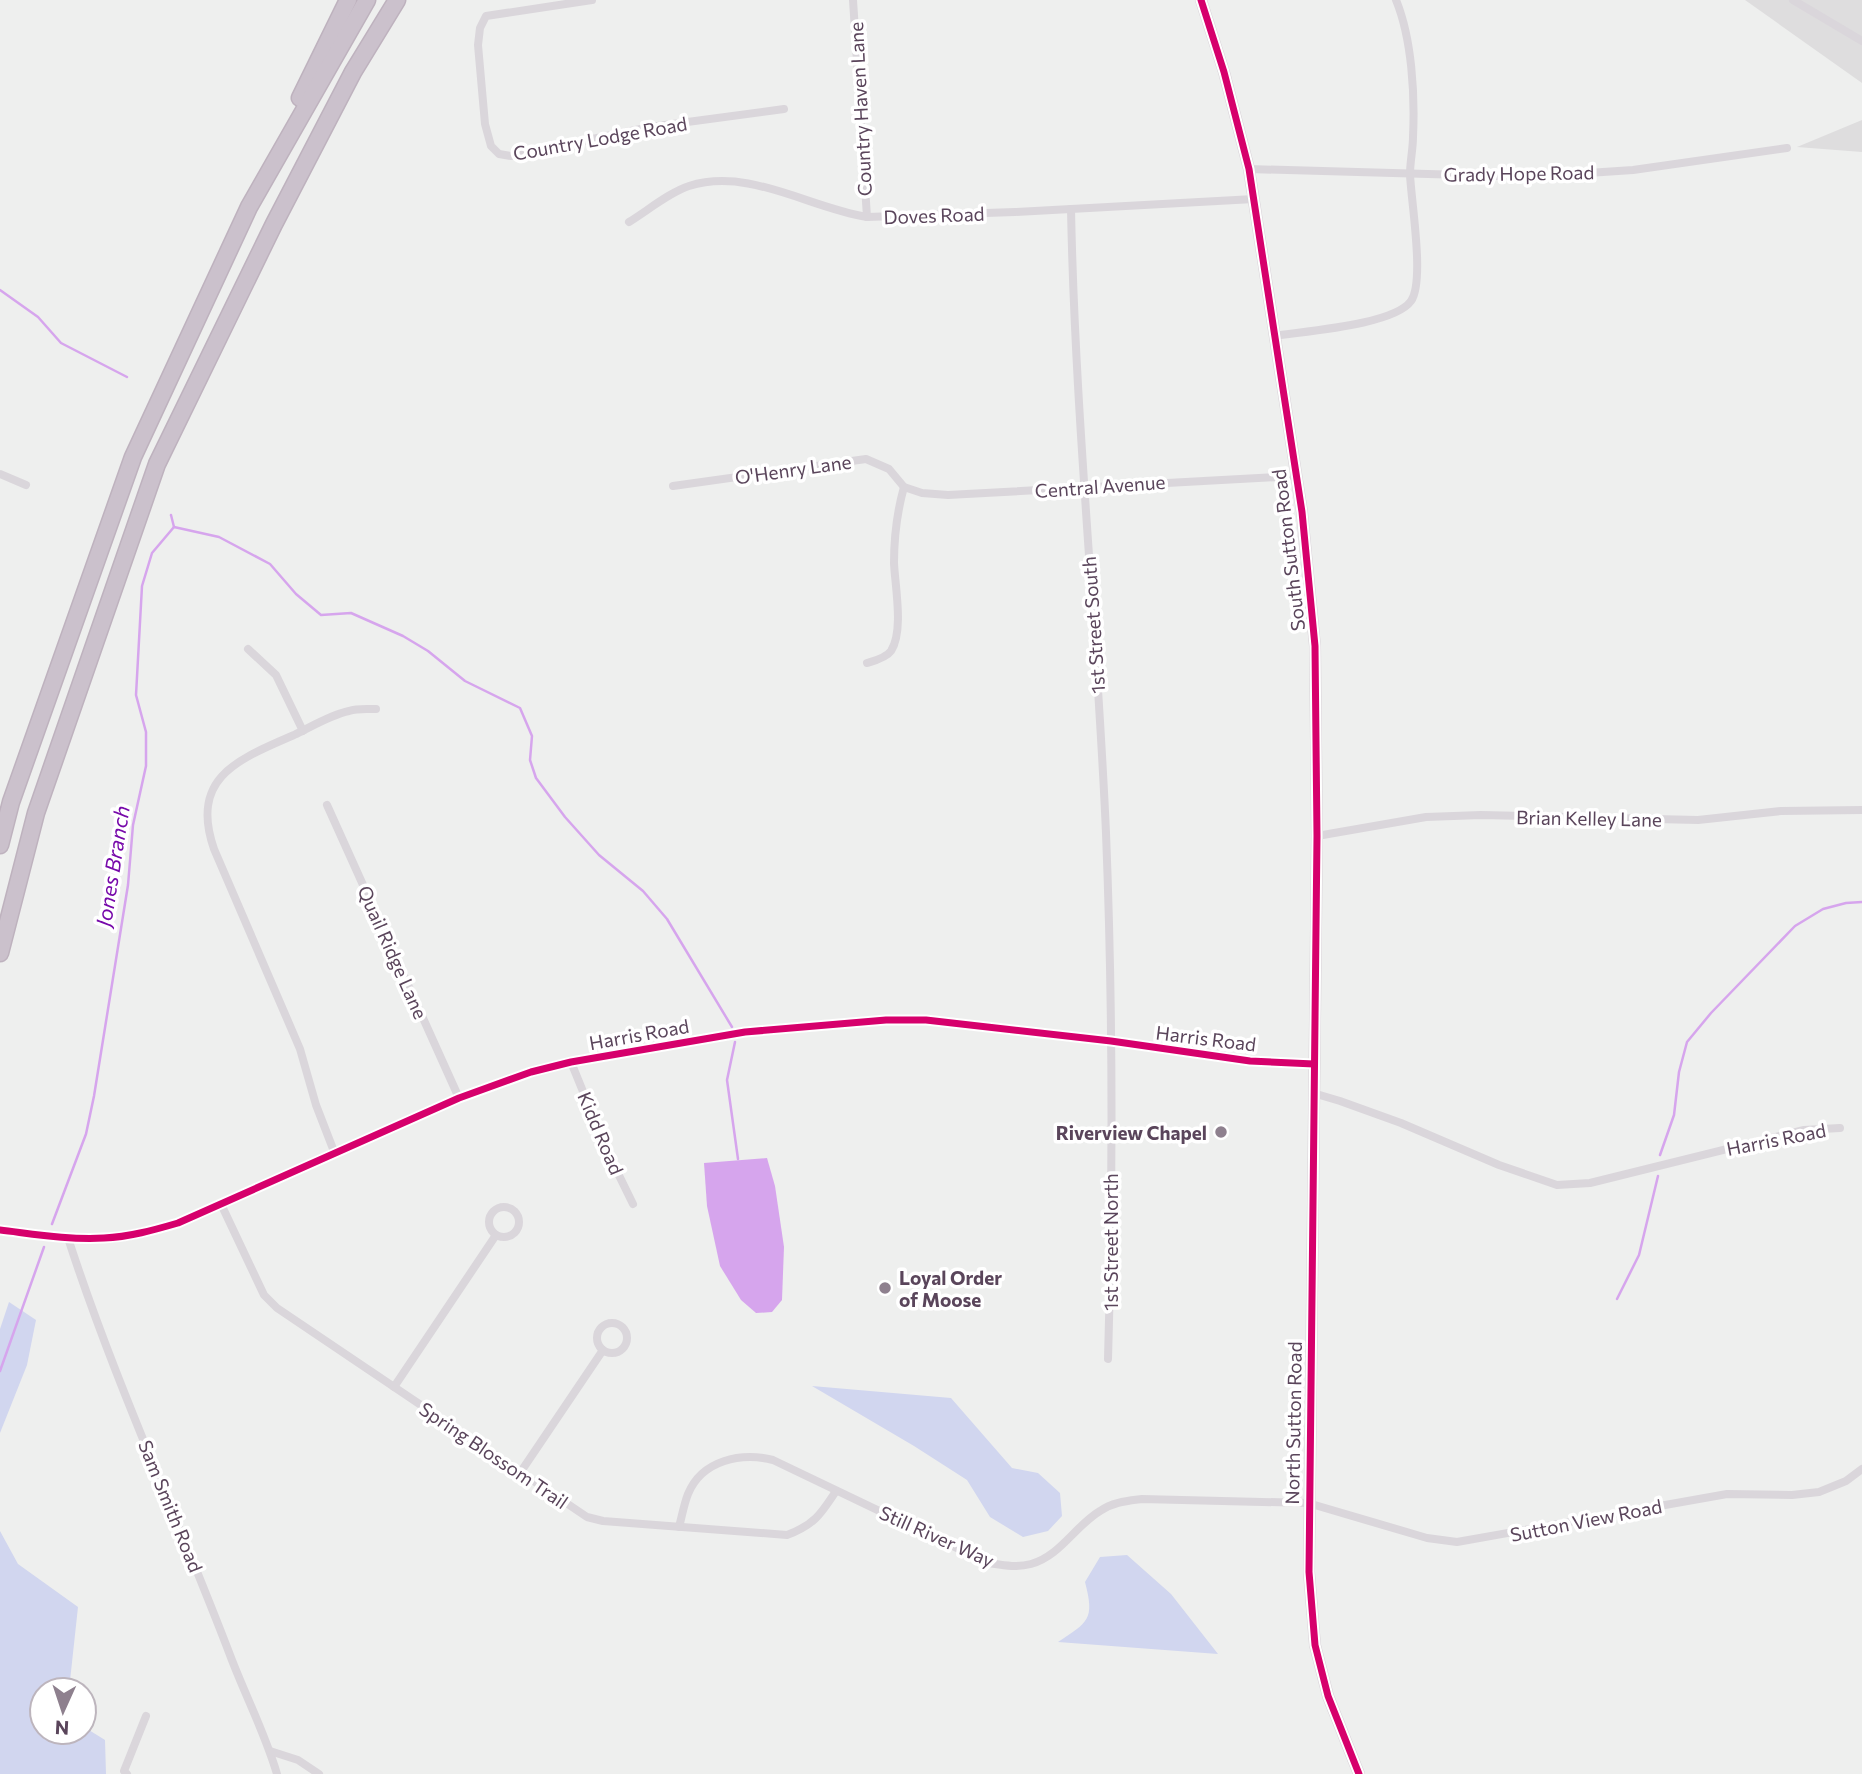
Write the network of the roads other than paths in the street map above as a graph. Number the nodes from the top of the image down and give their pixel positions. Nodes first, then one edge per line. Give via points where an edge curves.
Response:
1 (348, 0) edge
2 (367, 0) edge
3 (397, 0) edge
4 (409, 0) edge
5 (592, 0) edge
6 (853, 0) edge
7 (1201, 0) edge
8 (1396, 0) edge
9 (1793, 0) edge
10 (1862, 41) edge
11 (353, 72) junction
12 (784, 109) dead end
13 (1787, 148) dead end
14 (1249, 169) junction
15 (1410, 173) junction
16 (1254, 199) junction
17 (249, 207) junction
18 (1071, 209) junction
19 (867, 217) junction
20 (629, 222) dead end
21 (1274, 336) junction
22 (0, 474) edge
23 (1297, 476) junction
24 (26, 485) dead end
25 (673, 486) dead end
26 (904, 486) junction
27 (1085, 487) junction
28 (248, 649) dead end
29 (867, 663) dead end
30 (376, 709) dead end
31 (303, 731) junction
32 (327, 805) dead end
33 (1862, 810) edge
34 (1317, 836) junction
35 (0, 845) edge
36 (0, 953) edge
37 (1111, 1041) junction
38 (571, 1062) junction
39 (1314, 1064) junction
40 (1314, 1093) junction
41 (458, 1098) junction
42 (1840, 1128) dead end
43 (335, 1154) junction
44 (221, 1204) junction
45 (633, 1204) dead end
46 (0, 1230) edge
47 (496, 1235) dead end
48 (68, 1238) junction
49 (603, 1350) dead end
50 (1108, 1359) dead end
51 (394, 1387) junction
52 (1862, 1469) edge
53 (520, 1473) junction
54 (836, 1491) junction
55 (1308, 1503) junction
56 (679, 1527) junction
57 (146, 1716) dead end
58 (270, 1751) junction
59 (127, 1774) edge
60 (277, 1774) edge
61 (319, 1774) edge
62 (1359, 1774) edge

1 - 17 highway
2 - 17 highway
3 - 11 highway
4 - 11 highway
5 - 12 street, Country Lodge Road via 485,16 478,46 485,124 491,146 499,155 650,127
6 - 19 street, Country Haven Lane
7 - 14 main road, South Sutton Road
8 - 15 street via 1414,102
9 - 10 street
11 - 36 highway via 157,464 36,813
13 - 15 street, Grady Hope Road via 1573,174
14 - 15 street, Grady Hope Road
14 - 16 main road, South Sutton Road
15 - 21 street via 1417,270 1412,300 1397,314
16 - 18 street, Doves Road
16 - 21 main road, South Sutton Road
17 - 35 highway via 133,457 11,802
18 - 19 street, Doves Road
18 - 27 street, 1st Street South
19 - 20 street, Doves Road via 760,186 716,180 687,186
21 - 23 main road, South Sutton Road
22 - 24 street
23 - 27 street, Central Avenue
23 - 34 main road, South Sutton Road via 1315,646
25 - 26 street, O'Henry Lane via 866,459 889,468
26 - 27 street, Central Avenue via 922,494 948,495
26 - 29 street via 894,562 897,632 891,652
27 - 37 street, 1st Street South via 1106,831
28 - 31 street via 276,675
30 - 31 street via 349,710
31 - 43 street via 226,770 207,808 207,831 300,1049
32 - 41 street, Quail Ridge Lane
33 - 34 street, Brian Kelley Lane via 1781,811 1698,820 1426,817
34 - 39 main road, South Sutton Road
37 - 38 street, Harris Road via 926,1020 887,1020 745,1032
37 - 39 street, Harris Road via 1250,1061
37 - 50 street, 1st Street North
38 - 41 street, Harris Road
38 - 45 street, Kidd Road
39 - 40 main road, North Sutton Road
40 - 42 street, Harris Road via 1557,1185 1590,1183 1804,1130
40 - 55 main road, North Sutton Road
41 - 43 street, Harris Road
43 - 44 street, Harris Road
44 - 48 street, Harris Road via 140,1234
44 - 51 street, Spring Blossom Trail via 264,1295
46 - 48 street, Harris Road
47 - 51 street
48 - 58 street, Sam Smith Road via 91,1310
49 - 53 street
51 - 53 street, Spring Blossom Trail
52 - 55 street, Sutton View Road via 1819,1492 1727,1494 1457,1542 1427,1538
53 - 56 street, Spring Blossom Trail via 587,1517
54 - 55 street, Still River Way via 988,1563 1013,1567 1033,1564 1054,1552 1099,1511 1122,1501
54 - 56 street, Spring Blossom Trail via 821,1515 787,1535
54 - 56 street, Still River Way via 773,1460 755,1455 731,1458 696,1480
55 - 62 main road, North Sutton Road via 1315,1645 1328,1696
57 - 59 street via 124,1771
58 - 60 street, Sam Smith Road
58 - 61 street via 298,1760

